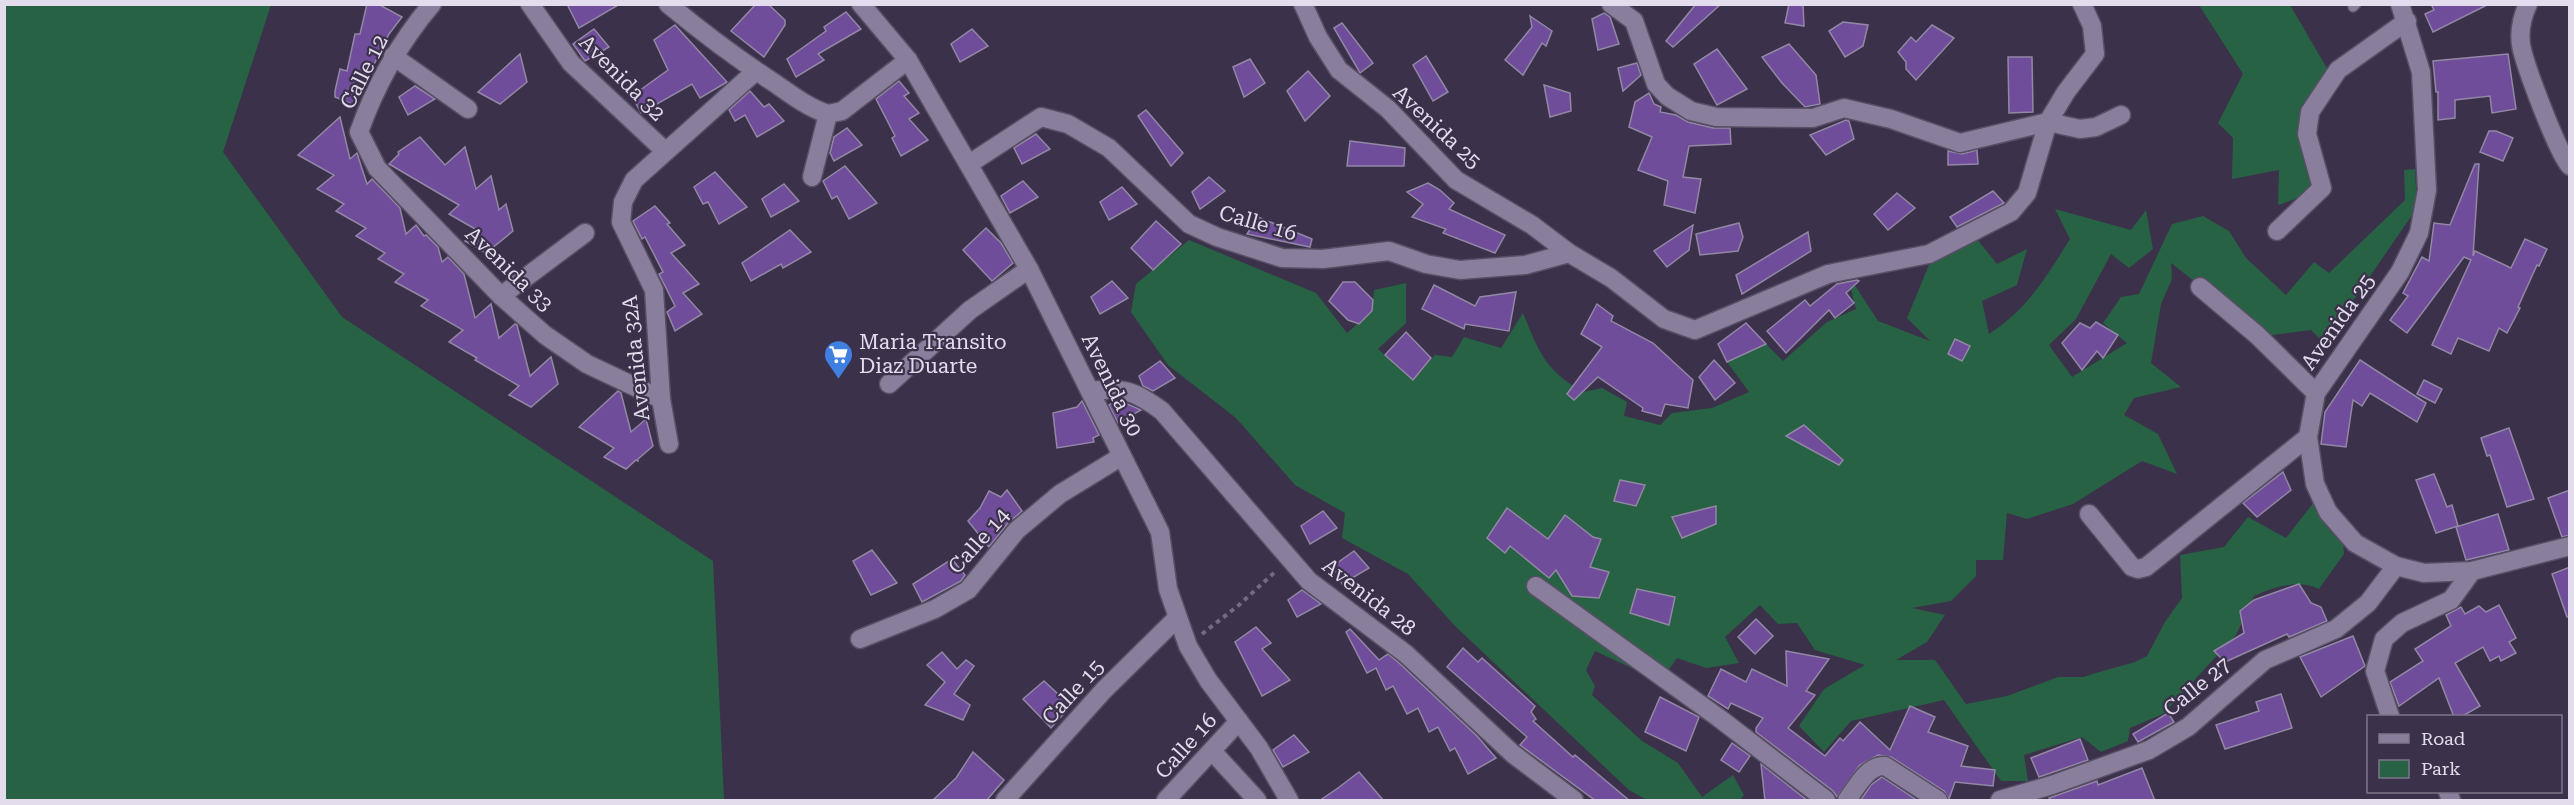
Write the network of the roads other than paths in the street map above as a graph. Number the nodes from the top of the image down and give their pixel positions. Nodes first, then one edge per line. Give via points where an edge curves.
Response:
1 (432, 4) edge
2 (530, 4) edge
3 (668, 4) edge
4 (861, 4) edge
5 (1304, 4) edge
6 (1611, 4) edge
7 (2082, 4) edge
8 (2528, 4) edge
9 (2404, 13) edge
10 (393, 56) junction
11 (908, 60) junction
12 (756, 71) junction
13 (468, 109) dead end
14 (828, 114) junction
15 (2121, 115) dead end
16 (2048, 122) junction
17 (359, 132) joint
18 (665, 151) junction
19 (969, 164) junction
20 (2569, 165) edge
21 (812, 177) dead end
22 (2277, 231) dead end
23 (585, 233) dead end
24 (1569, 253) junction
25 (1029, 269) junction
26 (2200, 287) dead end
27 (501, 296) junction
28 (889, 384) dead end
29 (1090, 391) junction
30 (2316, 393) junction
31 (661, 399) junction
32 (2307, 437) junction
33 (669, 444) dead end
34 (1122, 456) junction
35 (2089, 514) dead end
36 (2570, 546) edge
37 (2396, 566) junction
38 (2472, 571) junction
39 (1536, 586) dead end
40 (1177, 618) junction
41 (860, 639) dead end
42 (2389, 715) edge
43 (1239, 721) junction
44 (1212, 750) junction
45 (1005, 801) edge
46 (1166, 801) edge
47 (1257, 801) edge
48 (1289, 801) edge
49 (1574, 801) edge
50 (1826, 801) edge
51 (1847, 801) edge
52 (1938, 801) edge
53 (2000, 801) edge

1 - 10 street, Calle 12
2 - 18 street, Avenida 32 via 571,63
3 - 12 street
4 - 11 street, Avenida 30
5 - 24 street, Avenida 25 via 1339,70 1388,109 1456,180 1532,225
6 - 16 street via 1634,21 1656,84 1691,111 1716,117 1813,118 1844,108 1892,119 1960,143
7 - 16 street, Avenida 25 via 2092,26 2095,54
8 - 20 street via 2522,18 2521,45 2557,145
9 - 22 street via 2338,70 2310,112 2307,134 2322,188
9 - 30 street, Avenida 25 via 2421,72 2427,190 2420,233 2400,272
10 - 13 street
10 - 17 street, Calle 12
11 - 14 street via 842,111
11 - 19 street, Avenida 30
12 - 14 street via 814,110
12 - 18 street
14 - 21 street
15 - 16 street via 2096,127 2080,129
16 - 24 street, Avenida 25 via 2027,193 2011,212 1929,254 1828,274 1695,330 1664,320 1611,278
17 - 27 street, Avenida 33 via 377,168
18 - 31 street, Avenida 32A via 634,180 623,202 621,222 654,290
19 - 24 street, Calle 16 via 1041,117 1068,124 1109,148 1189,224 1282,258 1323,259 1389,251 1460,270 1525,265
19 - 25 street, Avenida 30
23 - 27 street
25 - 28 street via 970,310
25 - 29 street, Avenida 30
26 - 30 street via 2257,335
27 - 31 street, Avenida 33 via 545,335 587,364
29 - 34 street, Avenida 30
29 - 49 street, Avenida 28 via 1115,388 1141,396 1162,411 1309,581 1406,654 1513,754
30 - 32 street, Avenida 25
31 - 33 street, Avenida 32A
32 - 35 street via 2146,567 2132,567
32 - 37 street, Avenida 25 via 2315,484 2328,512 2355,543
34 - 40 street, Avenida 30 via 1160,532 1168,589
34 - 41 street, Calle 14 via 1059,494 1017,530 968,590 935,609
36 - 38 street, Avenida 25
37 - 38 street, Avenida 25 via 2424,573
37 - 53 street, Calle 27 via 2368,603 2336,629 2265,660 2179,733 2149,750
38 - 42 street via 2451,600 2403,623 2384,639 2375,671
39 - 50 street
40 - 43 street, Avenida 30 via 1208,680
40 - 45 street, Calle 15 via 1104,690
43 - 44 street, Calle 16
43 - 48 street, Avenida 30
44 - 46 street, Calle 16
44 - 47 street
51 - 52 street via 1872,768 1878,766 1885,766

